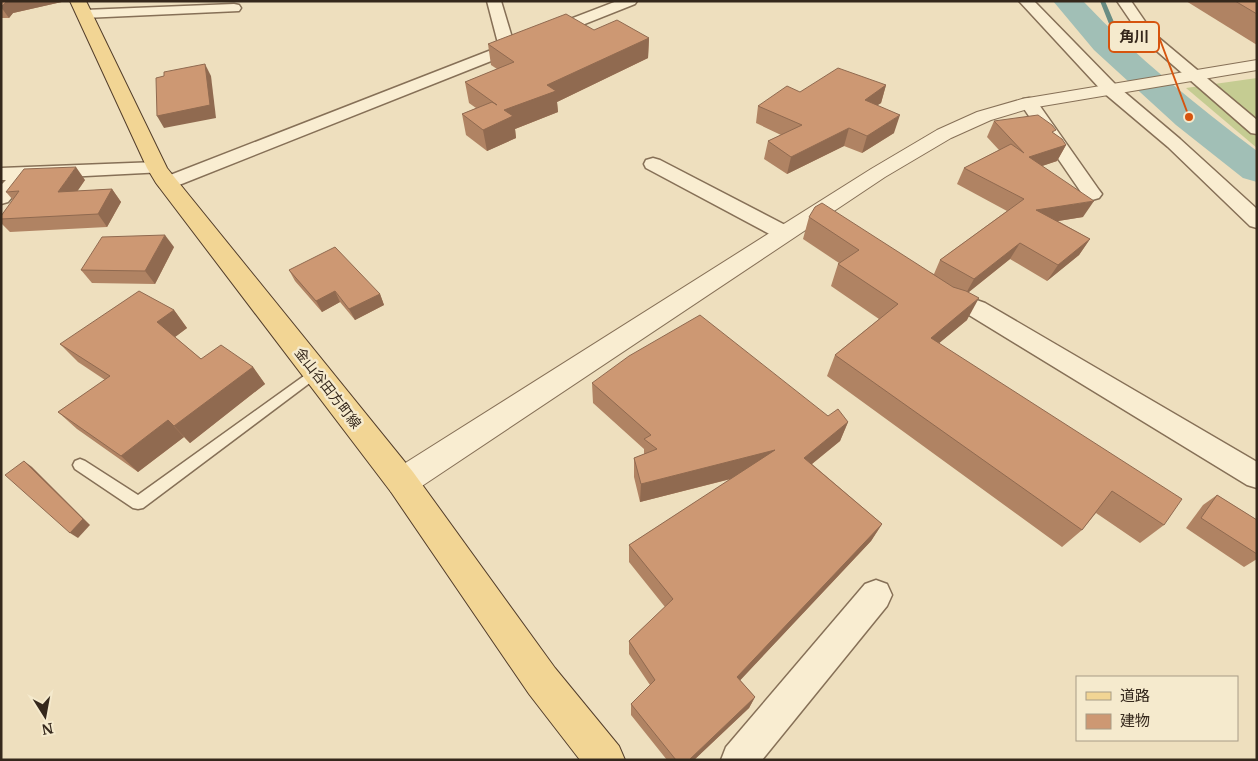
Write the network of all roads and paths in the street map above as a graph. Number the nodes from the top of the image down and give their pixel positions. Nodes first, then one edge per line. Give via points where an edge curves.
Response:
1 (494, 1) edge
2 (630, 1) edge
3 (1026, 1) edge
4 (1124, 1) edge
5 (80, 8) edge
6 (234, 8) dead end
7 (508, 50) junction
8 (1257, 65) edge
9 (1192, 75) junction
10 (1113, 88) junction
11 (1029, 103) junction
12 (1257, 129) edge
13 (652, 164) dead end
14 (1, 174) edge
15 (21, 174) junction
16 (162, 175) junction
17 (1092, 194) dead end
18 (1, 198) edge
19 (816, 213) junction
20 (1257, 220) edge
21 (840, 229) edge
22 (784, 233) junction
23 (927, 286) edge
24 (315, 373) junction
25 (80, 465) dead end
26 (1257, 476) edge
27 (402, 482) junction
28 (876, 596) dead end
29 (605, 760) edge
30 (739, 760) edge

1 - 7 street
2 - 7 street
3 - 10 street
4 - 9 street via 1148,36
5 - 6 street
5 - 16 main road, 金山谷田方町線
7 - 16 street
8 - 9 street
9 - 10 street
9 - 12 street
10 - 11 street
10 - 20 street
11 - 17 street
11 - 19 street via 984,116 944,134
13 - 22 street
14 - 15 street
15 - 16 street
15 - 18 street
16 - 24 main road, 金山谷田方町線
19 - 21 street
19 - 22 street
22 - 27 street
23 - 26 street via 951,301 977,308
24 - 25 lane via 138,503
24 - 27 main road, 金山谷田方町線
27 - 29 main road, 金山谷田方町線 via 542,681
28 - 30 street

